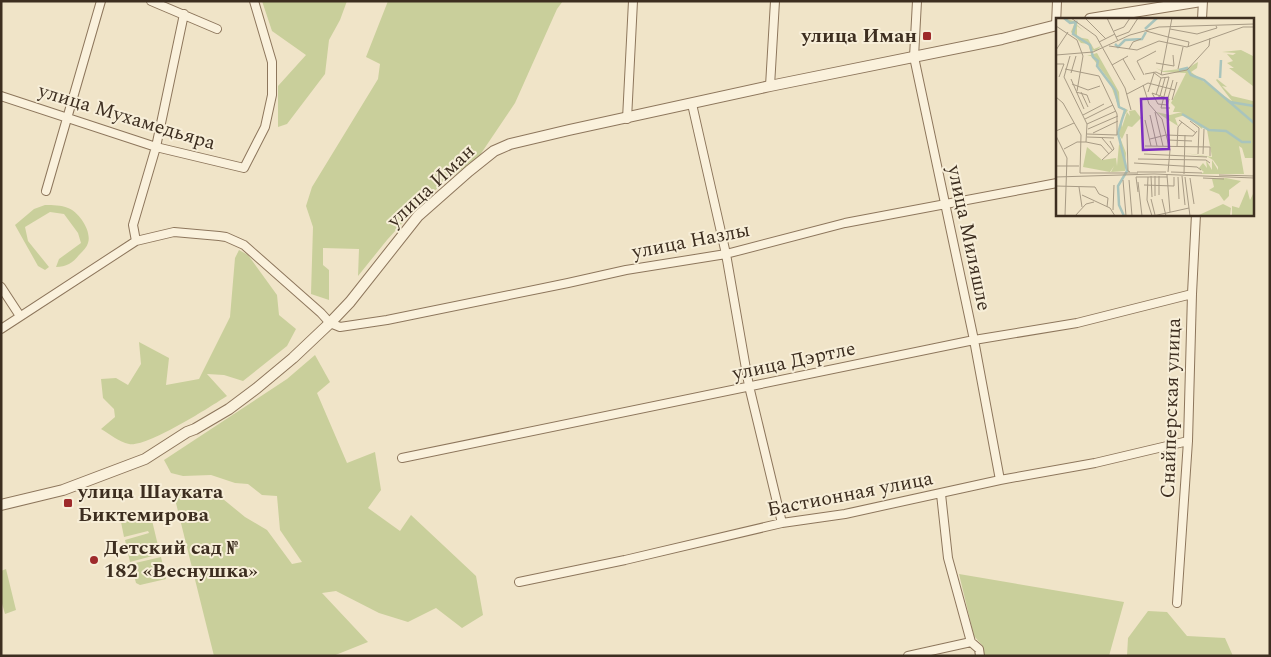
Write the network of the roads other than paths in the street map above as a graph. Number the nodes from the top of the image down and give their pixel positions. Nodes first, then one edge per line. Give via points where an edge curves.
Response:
1 (101, 1) edge
2 (151, 1) edge
3 (254, 1) edge
4 (633, 1) edge
5 (775, 1) edge
6 (917, 1) edge
7 (1057, 1) edge
8 (1202, 1) edge
9 (184, 14) junction
10 (1057, 18) edge
11 (1096, 18) edge
12 (1202, 18) edge
13 (1056, 25) edge
14 (217, 29) dead end
15 (914, 57) junction
16 (770, 86) junction
17 (1, 96) edge
18 (692, 104) junction
19 (68, 117) junction
20 (626, 119) junction
21 (156, 147) junction
22 (1056, 183) edge
23 (46, 191) dead end
24 (946, 203) junction
25 (1196, 215) edge
26 (136, 241) junction
27 (726, 254) junction
28 (1, 287) edge
29 (1192, 294) junction
30 (20, 316) junction
31 (330, 323) junction
32 (1, 329) edge
33 (974, 340) junction
34 (749, 386) junction
35 (1188, 441) junction
36 (402, 458) dead end
37 (1000, 480) junction
38 (941, 494) junction
39 (1, 504) edge
40 (782, 523) junction
41 (519, 582) dead end
42 (1177, 603) dead end
43 (971, 642) junction
44 (908, 656) edge
45 (980, 656) edge

1 - 19 street
2 - 9 street
3 - 21 street, улица Мухамедьяра via 272,62 272,95 265,127 244,168
4 - 20 street
5 - 16 street
6 - 15 street, улица Миляшле
7 - 10 street
8 - 11 street
8 - 12 street
9 - 14 street
9 - 21 street
13 - 15 street, улица Иман
15 - 16 street, улица Иман
15 - 24 street, улица Миляшле
16 - 18 street, улица Иман
17 - 19 street, улица Мухамедьяра
18 - 20 street, улица Иман
18 - 27 street
19 - 21 street, улица Мухамедьяра
19 - 23 street
20 - 31 street, улица Иман via 518,142 494,151 418,216
21 - 26 street via 133,225
22 - 24 street, улица Назлы
24 - 27 street, улица Назлы via 845,223
24 - 33 street, улица Миляшле
25 - 29 street, Снайперская улица
26 - 30 street
26 - 31 street via 174,232 226,237 244,245
27 - 31 street, улица Назлы via 626,270 387,320 340,327
27 - 34 street
28 - 30 street
29 - 33 street, улица Дэртле via 1077,323
29 - 35 street, Снайперская улица
30 - 32 street
31 - 39 street, улица Иман via 257,388 145,459 63,490
33 - 34 street, улица Дэртле
33 - 37 street, улица Миляшле
34 - 36 street, улица Дэртле
34 - 40 street
35 - 37 street, Бастионная улица via 1095,463
35 - 42 street, Снайперская улица
37 - 38 street, Бастионная улица
38 - 40 street, Бастионная улица
38 - 43 street via 948,558
40 - 41 street, Бастионная улица
43 - 44 street
43 - 45 street via 979,649

